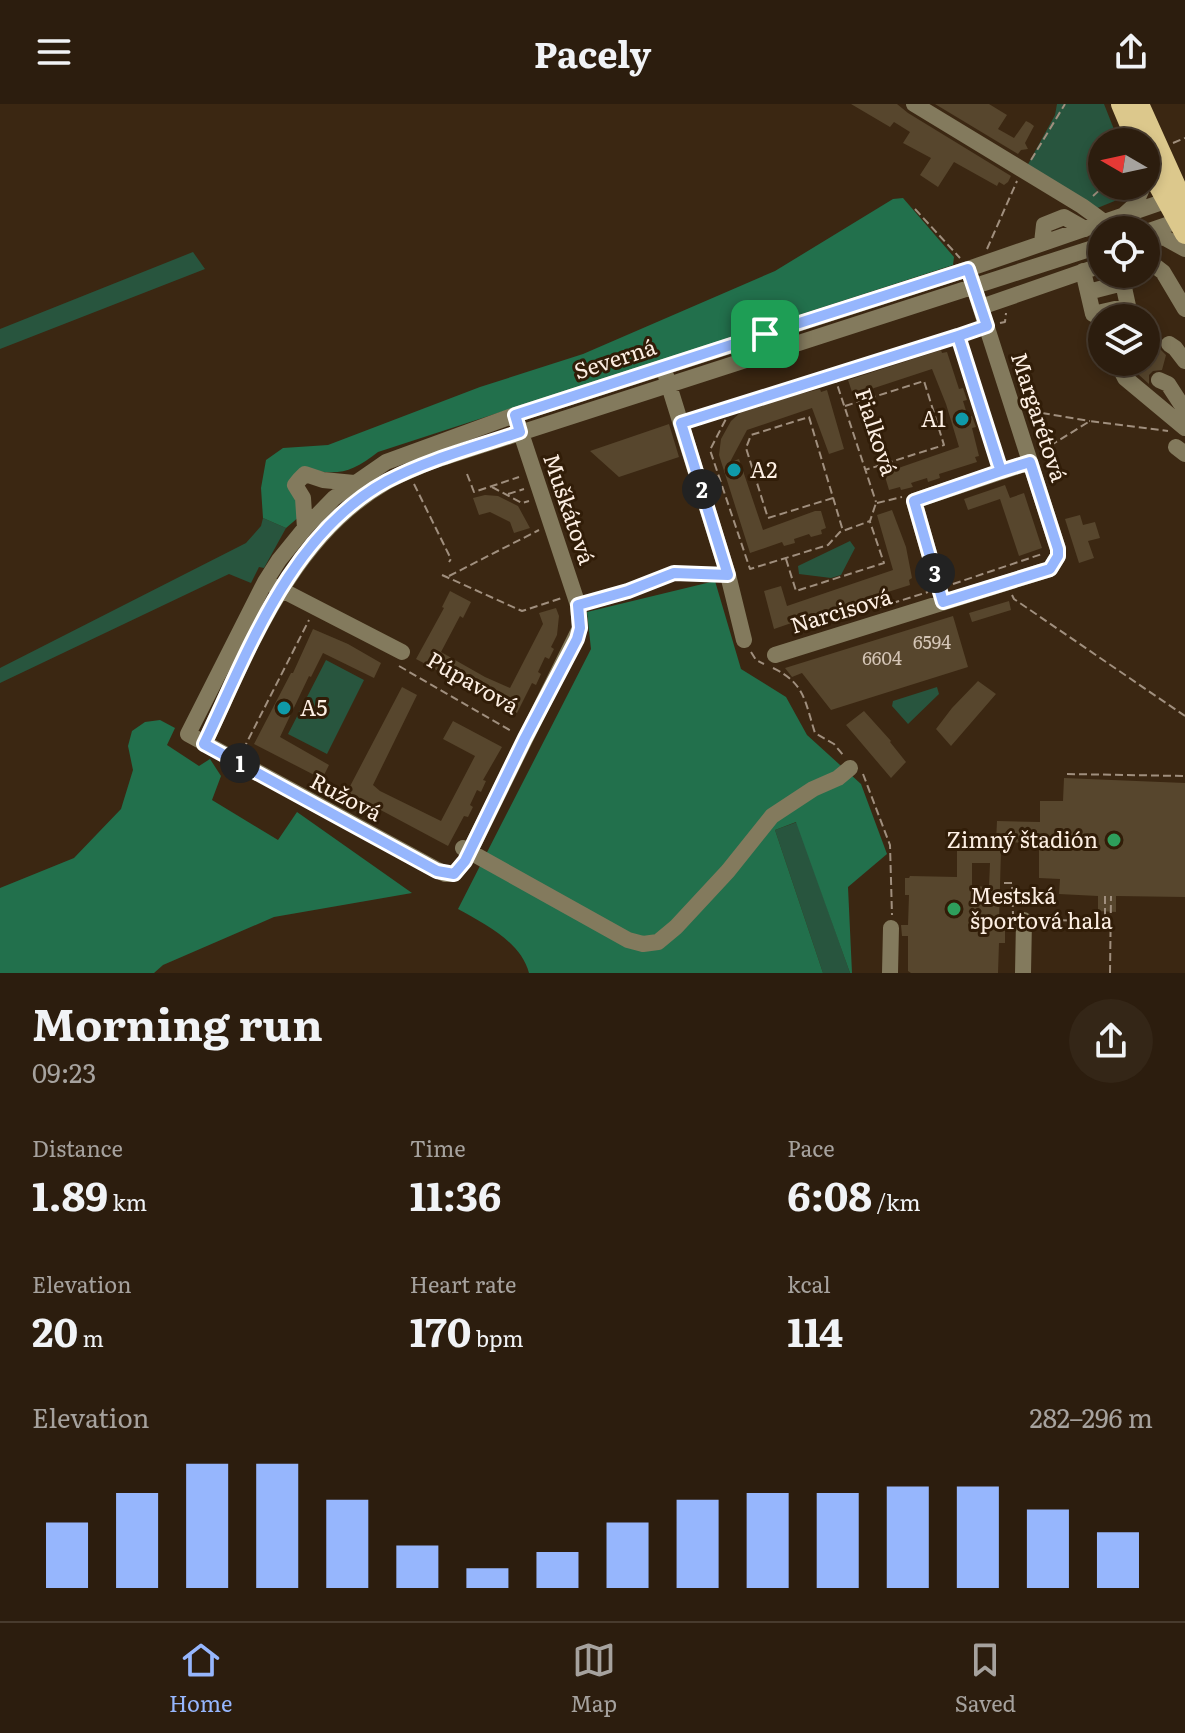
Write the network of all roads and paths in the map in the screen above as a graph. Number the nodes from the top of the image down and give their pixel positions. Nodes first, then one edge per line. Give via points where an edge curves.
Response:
1 (914, 104) edge
2 (1065, 104) edge
3 (1121, 104) edge
4 (1139, 104) edge
5 (1131, 128) edge
6 (1185, 138) edge
7 (1171, 144) dead end
8 (1023, 170) junction
9 (1160, 184) edge
10 (1089, 200) edge
11 (1137, 200) edge
12 (1082, 206) junction
13 (915, 209) dead end
14 (1180, 213) edge
15 (1096, 216) edge
16 (1122, 216) joint
17 (1160, 225) edge
18 (1088, 228) edge
19 (1160, 237) edge
20 (1088, 248) edge
21 (1185, 249) edge
22 (1088, 269) edge
23 (1160, 270) edge
24 (1083, 271) junction
25 (974, 272) junction
26 (1088, 292) dead end
27 (1006, 298) junction
28 (981, 307) junction
29 (1185, 309) edge
30 (987, 326) junction
31 (958, 336) junction
32 (1160, 342) edge
33 (1185, 361) edge
34 (663, 367) junction
35 (834, 375) junction
36 (1132, 376) edge
37 (1159, 380) dead end
38 (669, 384) junction
39 (845, 406) junction
40 (732, 407) junction
41 (1013, 409) junction
42 (1180, 412) edge
43 (515, 415) junction
44 (1090, 421) junction
45 (681, 423) junction
46 (520, 432) junction
47 (1181, 441) edge
48 (1029, 461) junction
49 (865, 470) junction
50 (1001, 471) junction
51 (408, 472) junction
52 (467, 474) dead end
53 (299, 480) junction
54 (354, 483) junction
55 (538, 485) junction
56 (491, 486) junction
57 (506, 495) junction
58 (334, 498) junction
59 (833, 498) junction
60 (347, 511) junction
61 (870, 521) junction
62 (551, 524) junction
63 (305, 528) junction
64 (843, 531) junction
65 (1057, 556) junction
66 (786, 558) junction
67 (449, 562) dead end
68 (442, 575) dead end
69 (728, 575) junction
70 (447, 577) junction
71 (265, 582) junction
72 (1008, 582) junction
73 (281, 590) junction
74 (941, 595) junction
75 (576, 599) junction
76 (316, 608) junction
77 (872, 610) dead end
78 (744, 640) dead end
79 (775, 655) dead end
80 (400, 659) joint
81 (1185, 716) edge
82 (525, 738) junction
83 (204, 744) junction
84 (236, 744) dead end
85 (850, 768) dead end
86 (1067, 774) dead end
87 (1185, 776) edge
88 (465, 853) junction
89 (1105, 896) dead end
90 (1111, 896) dead end
91 (1024, 920) dead end
92 (1080, 920) dead end
93 (891, 928) dead end
94 (890, 973) edge
95 (1023, 973) edge
96 (1110, 973) edge

1 - 8 street
2 - 8 path
3 - 5 main road
4 - 14 main road
6 - 7 path
8 - 12 street
8 - 25 path
9 - 14 main road
10 - 12 path
11 - 16 street
12 - 15 street
13 - 25 path
14 - 16 street, Severná
14 - 17 street
18 - 25 street, Severná
19 - 21 street
20 - 25 street, Severná
22 - 24 street
23 - 29 street
24 - 26 street
24 - 27 street
25 - 28 street, Margarétová
25 - 34 street, Severná
25 - 38 street, Severná
27 - 28 street
27 - 30 path via 1005,322
28 - 30 street, Margarétová
30 - 31 path
30 - 41 street, Margarétová
31 - 35 path
31 - 50 path
32 - 33 street via 1175,348
34 - 38 street
34 - 43 street, Severná
35 - 39 path, Fialková
35 - 40 path
36 - 42 street
37 - 42 street via 1168,384
38 - 45 street
38 - 46 street, Severná
39 - 49 path, Fialková
39 - 49 path via 924,381 944,445
40 - 45 path
40 - 66 path via 710,450 750,569
41 - 44 path
41 - 48 street, Margarétová
42 - 47 street
43 - 46 street, Muškátová
43 - 54 street, Severná via 386,462
44 - 47 path
44 - 48 path
45 - 69 street
46 - 51 street, Severná
46 - 55 street, Muškátová
48 - 50 street
48 - 65 street, Margarétová
49 - 61 path, Fialková via 876,503
50 - 74 street, Fialková via 914,501
51 - 60 street, Severná
51 - 67 path
52 - 56 path via 474,492
53 - 54 street via 305,474
53 - 58 street
53 - 63 street via 295,485 303,498
54 - 58 street, Severná
55 - 56 path
55 - 57 path
55 - 57 path via 522,503
55 - 62 street, Muškátová
56 - 57 path
58 - 60 street
58 - 63 street, Severná
59 - 59 path via 809,417 751,435 746,448 768,518
59 - 64 path
60 - 73 street, Severná via 308,551
61 - 64 path
61 - 66 path via 884,563 796,591
62 - 70 path
62 - 75 street, Muškátová
63 - 71 street, Severná
64 - 66 path via 828,545
65 - 72 street, Narcisová via 1050,569
65 - 74 path
68 - 70 path
69 - 75 path via 674,573 628,591
69 - 78 street
70 - 75 path via 522,611
71 - 73 street, Púpavová
71 - 83 street, Severná via 188,734
72 - 74 street, Narcisová
72 - 81 path via 1014,599
73 - 76 street, Púpavová
73 - 83 street, Severná
74 - 77 path
74 - 79 street, Narcisová
75 - 82 street, Muškátová via 577,639
76 - 80 street, Púpavová
76 - 84 path via 243,748
80 - 82 path, Púpavová
82 - 88 street, Muškátová
83 - 88 street, Ružová via 445,874 454,874
85 - 88 street via 772,816 728,871 658,942 628,940
86 - 87 path
89 - 92 path via 1105,921
90 - 96 path
91 - 95 street
93 - 94 street

